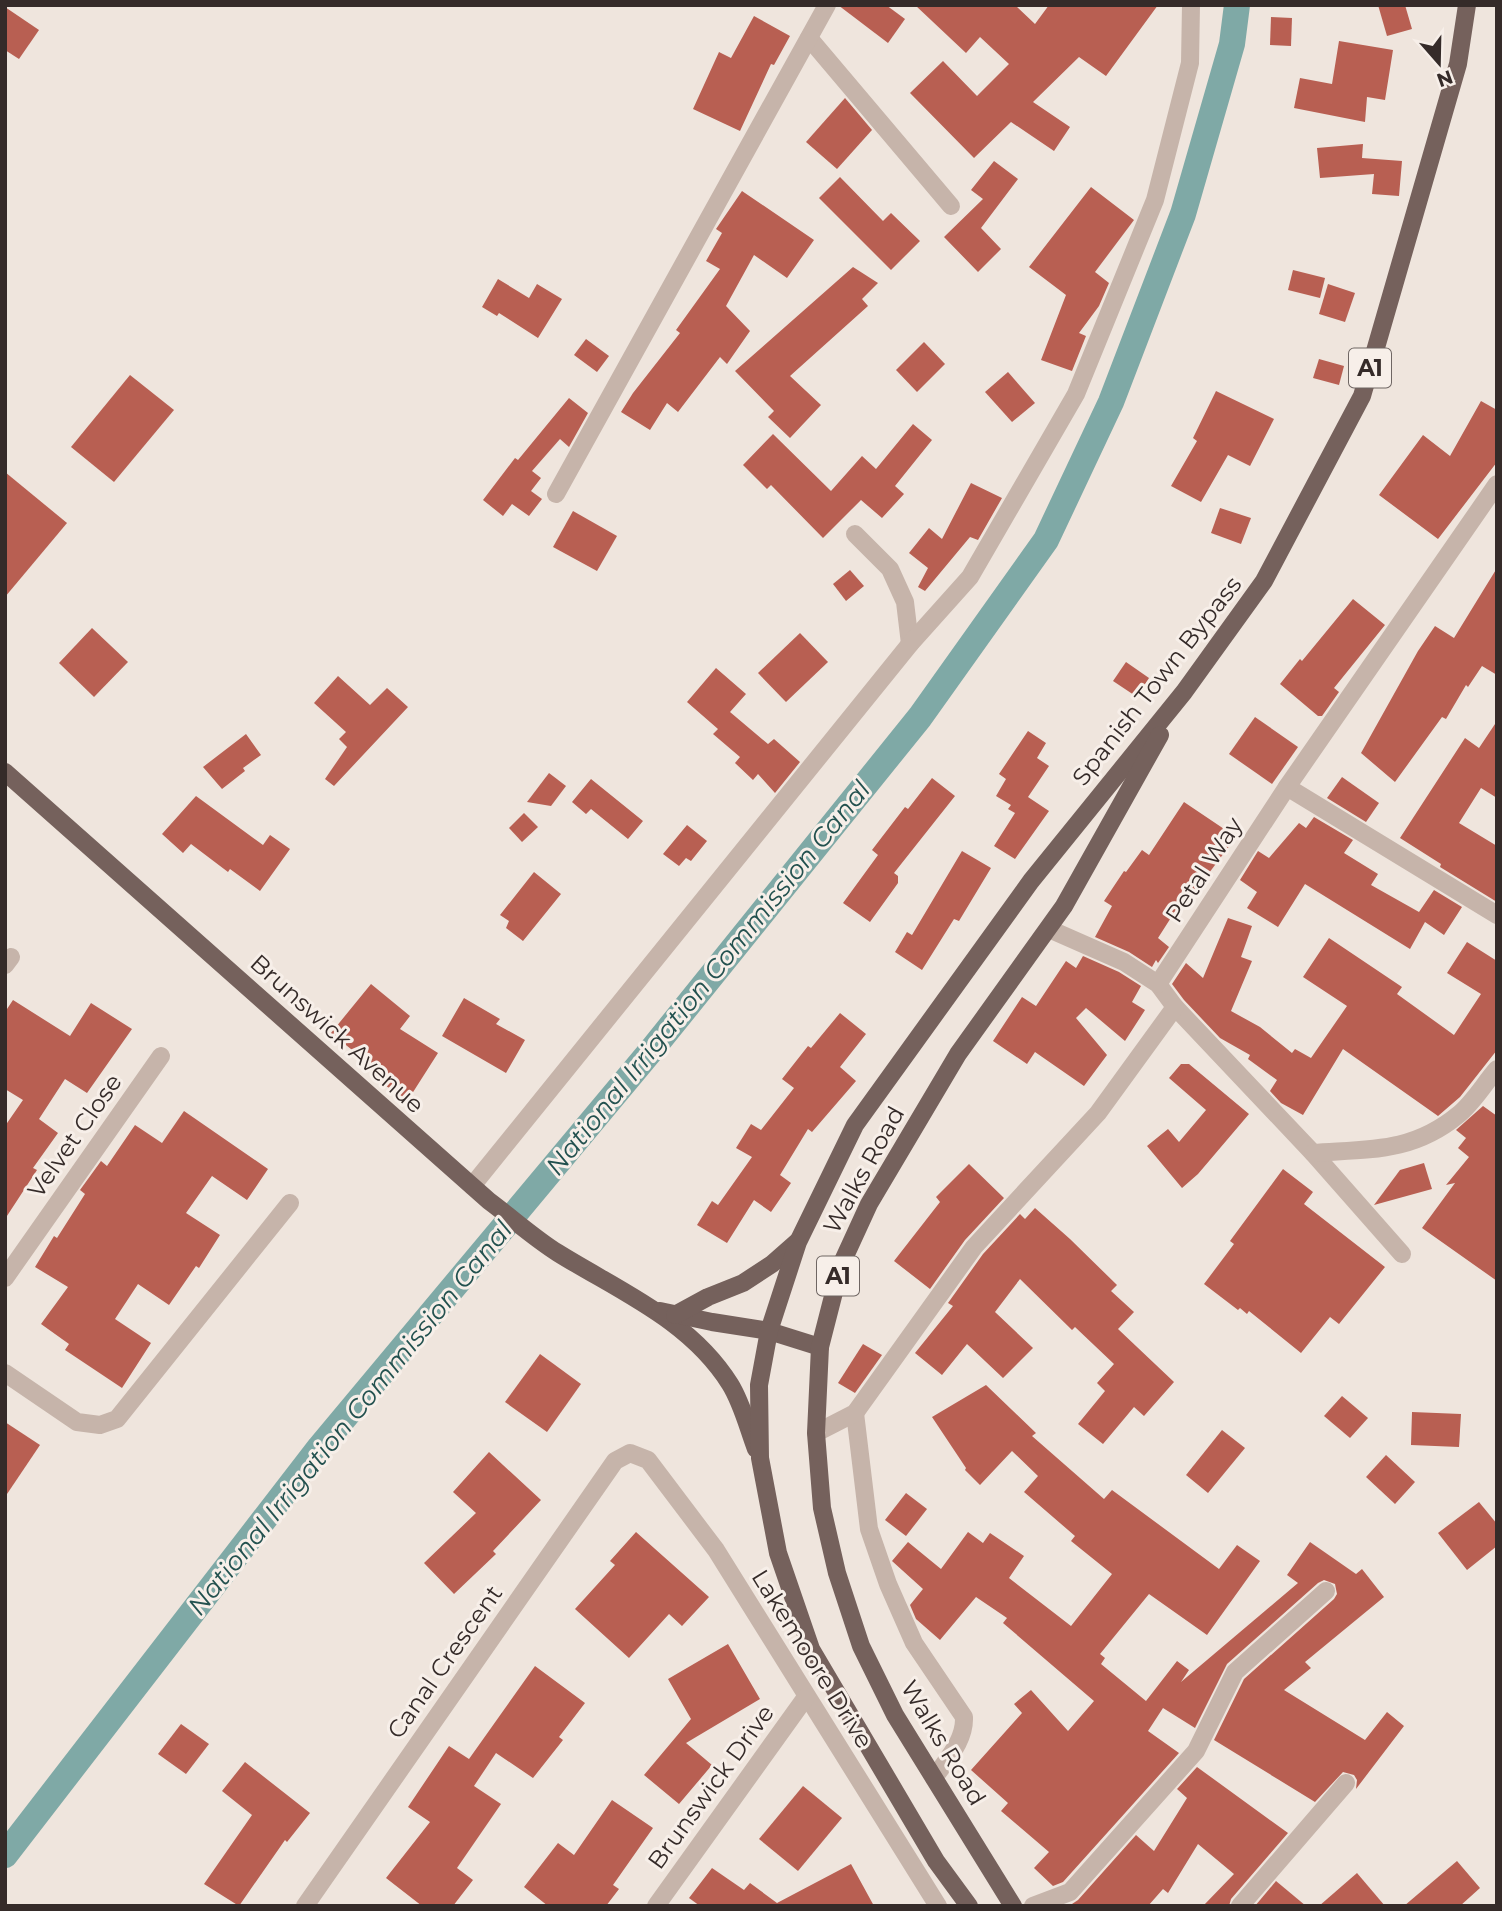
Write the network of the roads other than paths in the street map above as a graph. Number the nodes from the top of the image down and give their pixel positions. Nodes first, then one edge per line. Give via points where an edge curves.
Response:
1 (827, 5) edge
2 (1191, 5) edge
3 (1467, 5) edge
4 (809, 38) junction
5 (951, 206) dead end
6 (1497, 484) edge
7 (556, 494) dead end
8 (855, 534) dead end
9 (910, 644) junction
10 (1184, 692) junction
11 (5, 772) edge
12 (1287, 787) junction
13 (1497, 915) edge
14 (1049, 929) junction
15 (1158, 984) junction
16 (1175, 1007) junction
17 (161, 1056) dead end
18 (1497, 1069) edge
19 (1313, 1153) junction
20 (472, 1186) junction
21 (290, 1203) dead end
22 (798, 1242) junction
23 (1402, 1254) dead end
24 (5, 1278) edge
25 (654, 1308) junction
26 (675, 1315) junction
27 (769, 1331) junction
28 (820, 1347) junction
29 (5, 1373) edge
30 (855, 1413) junction
31 (816, 1433) junction
32 (630, 1453) joint
33 (760, 1458) junction
34 (1326, 1591) dead end
35 (806, 1697) junction
36 (934, 1778) junction
37 (1346, 1783) dead end
38 (305, 1906) edge
39 (656, 1906) edge
40 (937, 1906) edge
41 (969, 1906) edge
42 (1013, 1906) edge
43 (1033, 1906) edge
44 (1240, 1906) edge

1 - 4 street
2 - 9 street via 1190,63 1155,200 1076,394 970,577
3 - 10 main road, Spanish Town Bypass / A1 via 1458,64 1362,396 1265,582
4 - 5 street
4 - 7 street
6 - 12 street, Petal Way
8 - 9 street via 890,569 905,602
9 - 20 street
10 - 14 main road, Walks Road / A1
10 - 22 main road, Spanish Town Bypass / A1 via 1031,881 855,1125
11 - 20 main road, Brunswick Avenue
12 - 13 street
12 - 15 street, Petal Way
14 - 15 street via 1124,962
14 - 28 main road, Walks Road / A1 via 958,1054 869,1203 841,1265
15 - 16 street
16 - 19 street
16 - 30 street via 1098,1113 974,1247
17 - 24 street, Velvet Close
18 - 19 street via 1459,1114 1426,1136 1394,1148
19 - 23 street
20 - 25 main road, Brunswick Avenue via 556,1252
21 - 29 street via 117,1419 100,1425 77,1422
22 - 26 main road via 743,1283
22 - 27 main road, Spanish Town Bypass / A1
25 - 26 main road, Brunswick Avenue
25 - 33 main road, Brunswick Avenue via 687,1335 731,1386
26 - 27 main road, Brunswick Avenue
27 - 28 main road, Brunswick Avenue
27 - 33 main road, A1 via 759,1385
28 - 31 main road, Walks Road / A1
30 - 31 street
30 - 36 street via 869,1529 888,1584 914,1643 964,1717 959,1742
31 - 36 main road, Walks Road / A1 via 822,1508 861,1646 895,1715
32 - 35 street, Lakemoore Drive via 648,1460 716,1550
32 - 38 street, Canal Crescent via 615,1461
33 - 41 main road, A1 via 778,1553 811,1649 936,1861
34 - 43 street via 1235,1672 1196,1751 1070,1892
35 - 39 street, Brunswick Drive
35 - 40 street, Lakemoore Drive
36 - 42 main road, Walks Road / A1
37 - 44 street

